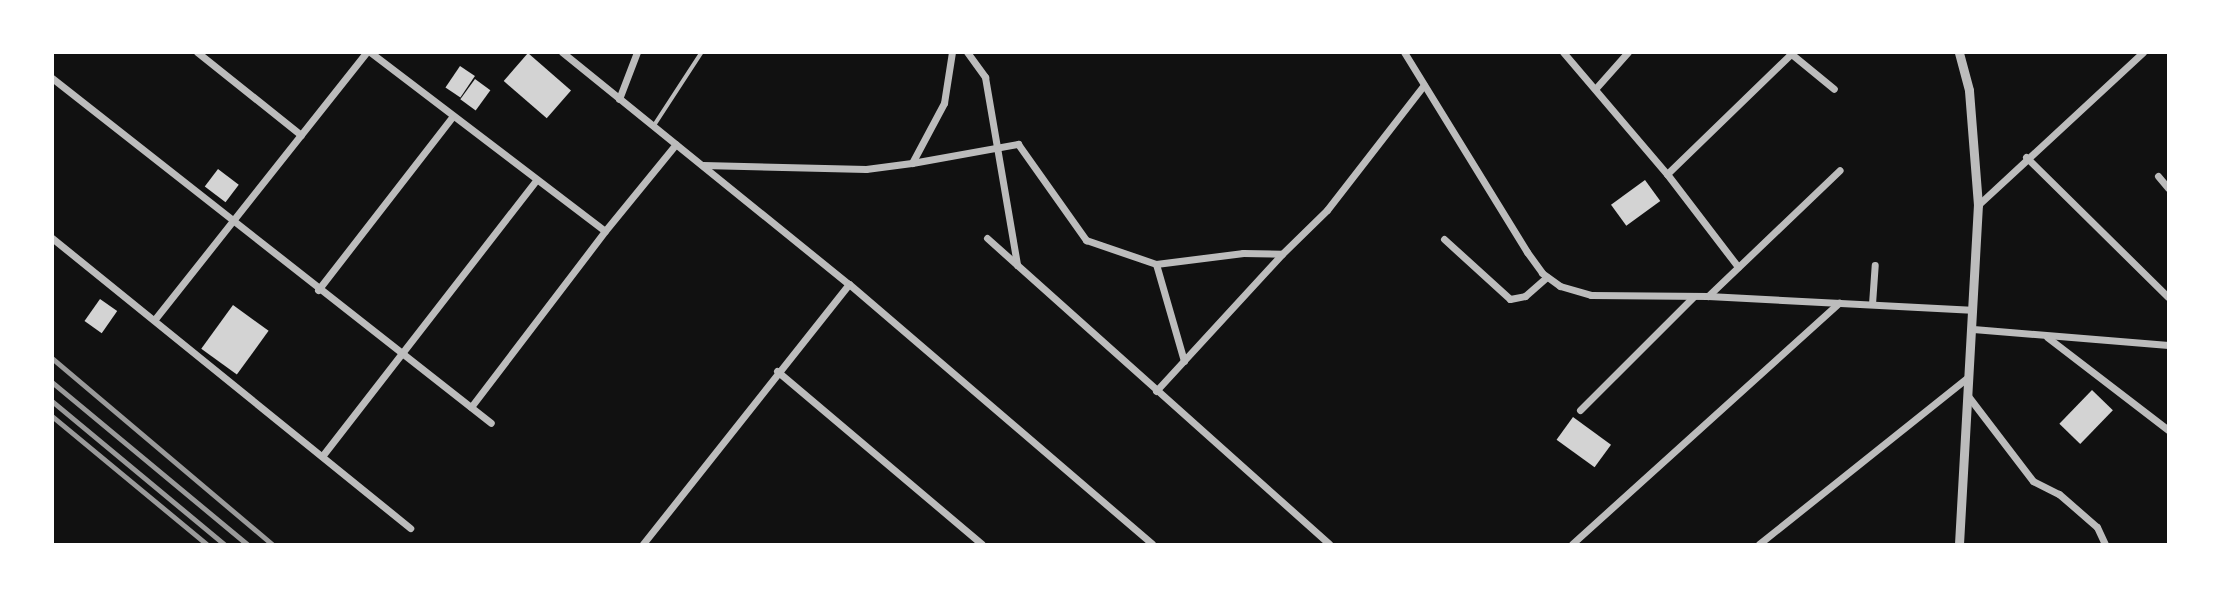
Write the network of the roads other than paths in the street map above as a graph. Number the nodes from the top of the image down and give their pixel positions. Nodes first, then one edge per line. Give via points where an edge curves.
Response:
1 (197, 52) edge
2 (369, 52) edge
3 (562, 52) edge
4 (637, 52) edge
5 (702, 52) edge
6 (952, 52) edge
7 (967, 52) edge
8 (1404, 52) edge
9 (1563, 52) edge
10 (1629, 52) edge
11 (1959, 52) edge
12 (2143, 52) edge
13 (1791, 53) edge
14 (52, 78) edge
15 (1424, 85) junction
16 (1595, 88) junction
17 (1835, 89) dead end
18 (619, 99) junction
19 (453, 117) junction
20 (654, 126) junction
21 (302, 135) junction
22 (676, 144) junction
23 (999, 147) junction
24 (2026, 157) junction
25 (912, 163) junction
26 (702, 165) junction
27 (1840, 170) dead end
28 (1667, 174) junction
29 (2158, 176) dead end
30 (535, 182) junction
31 (2168, 188) edge
32 (1978, 205) junction
33 (231, 223) junction
34 (605, 231) junction
35 (52, 238) edge
36 (986, 238) dead end
37 (1444, 239) dead end
38 (1282, 254) junction
39 (1156, 264) junction
40 (1017, 265) junction
41 (1875, 265) dead end
42 (1738, 267) junction
43 (1547, 276) junction
44 (849, 284) junction
45 (318, 290) junction
46 (1694, 296) junction
47 (1708, 296) junction
48 (2168, 297) edge
49 (1839, 303) junction
50 (1872, 304) junction
51 (1971, 310) junction
52 (155, 319) junction
53 (1973, 329) junction
54 (2047, 337) junction
55 (2168, 345) edge
56 (401, 355) junction
57 (1184, 361) junction
58 (776, 371) junction
59 (1968, 377) junction
60 (1156, 391) junction
61 (1968, 396) junction
62 (471, 407) junction
63 (1580, 410) dead end
64 (491, 423) dead end
65 (2168, 430) edge
66 (323, 455) junction
67 (410, 528) dead end
68 (1141, 541) edge
69 (643, 544) edge
70 (982, 544) edge
71 (1152, 544) edge
72 (1329, 544) edge
73 (1572, 544) edge
74 (1759, 544) edge
75 (1959, 544) edge
76 (2105, 544) edge

1 - 21 street
2 - 19 street
2 - 21 street
3 - 18 street
4 - 18 street
5 - 20 lane
6 - 25 street via 944,103
7 - 23 street via 985,78
8 - 15 street
9 - 16 street
10 - 16 street
11 - 32 street via 1969,90
12 - 24 street
13 - 17 street
13 - 28 street
14 - 33 street
15 - 38 street via 1327,210
15 - 43 street
16 - 28 street
18 - 20 street
19 - 30 street
19 - 45 street
20 - 22 street
21 - 33 street
22 - 26 street
22 - 34 street
23 - 25 street
23 - 39 street via 1018,144 1086,240
23 - 40 street
24 - 32 street
24 - 48 street
25 - 26 street via 866,169
26 - 44 street
27 - 42 street
28 - 42 street
29 - 31 street
30 - 34 street
30 - 56 street
32 - 51 street
33 - 45 street
33 - 52 street
34 - 62 street
35 - 52 street
36 - 40 street
37 - 43 street via 1510,299 1525,296
38 - 39 street via 1243,253
38 - 57 street
39 - 57 street
40 - 60 street
41 - 50 street
42 - 47 street
43 - 46 street via 1560,286 1591,295
44 - 58 street
44 - 68 street
45 - 56 street
46 - 47 street
46 - 63 street
47 - 49 street
49 - 50 street
49 - 73 street
50 - 51 street
51 - 53 street
52 - 66 street
53 - 54 street
53 - 59 street
54 - 55 street
54 - 65 street
56 - 62 street
56 - 66 street
57 - 60 street
58 - 69 street
58 - 70 street
59 - 61 street
59 - 74 street
60 - 72 street
61 - 75 street
61 - 76 street via 2033,481 2069,502 2097,527
62 - 64 street
66 - 67 street
68 - 71 street

